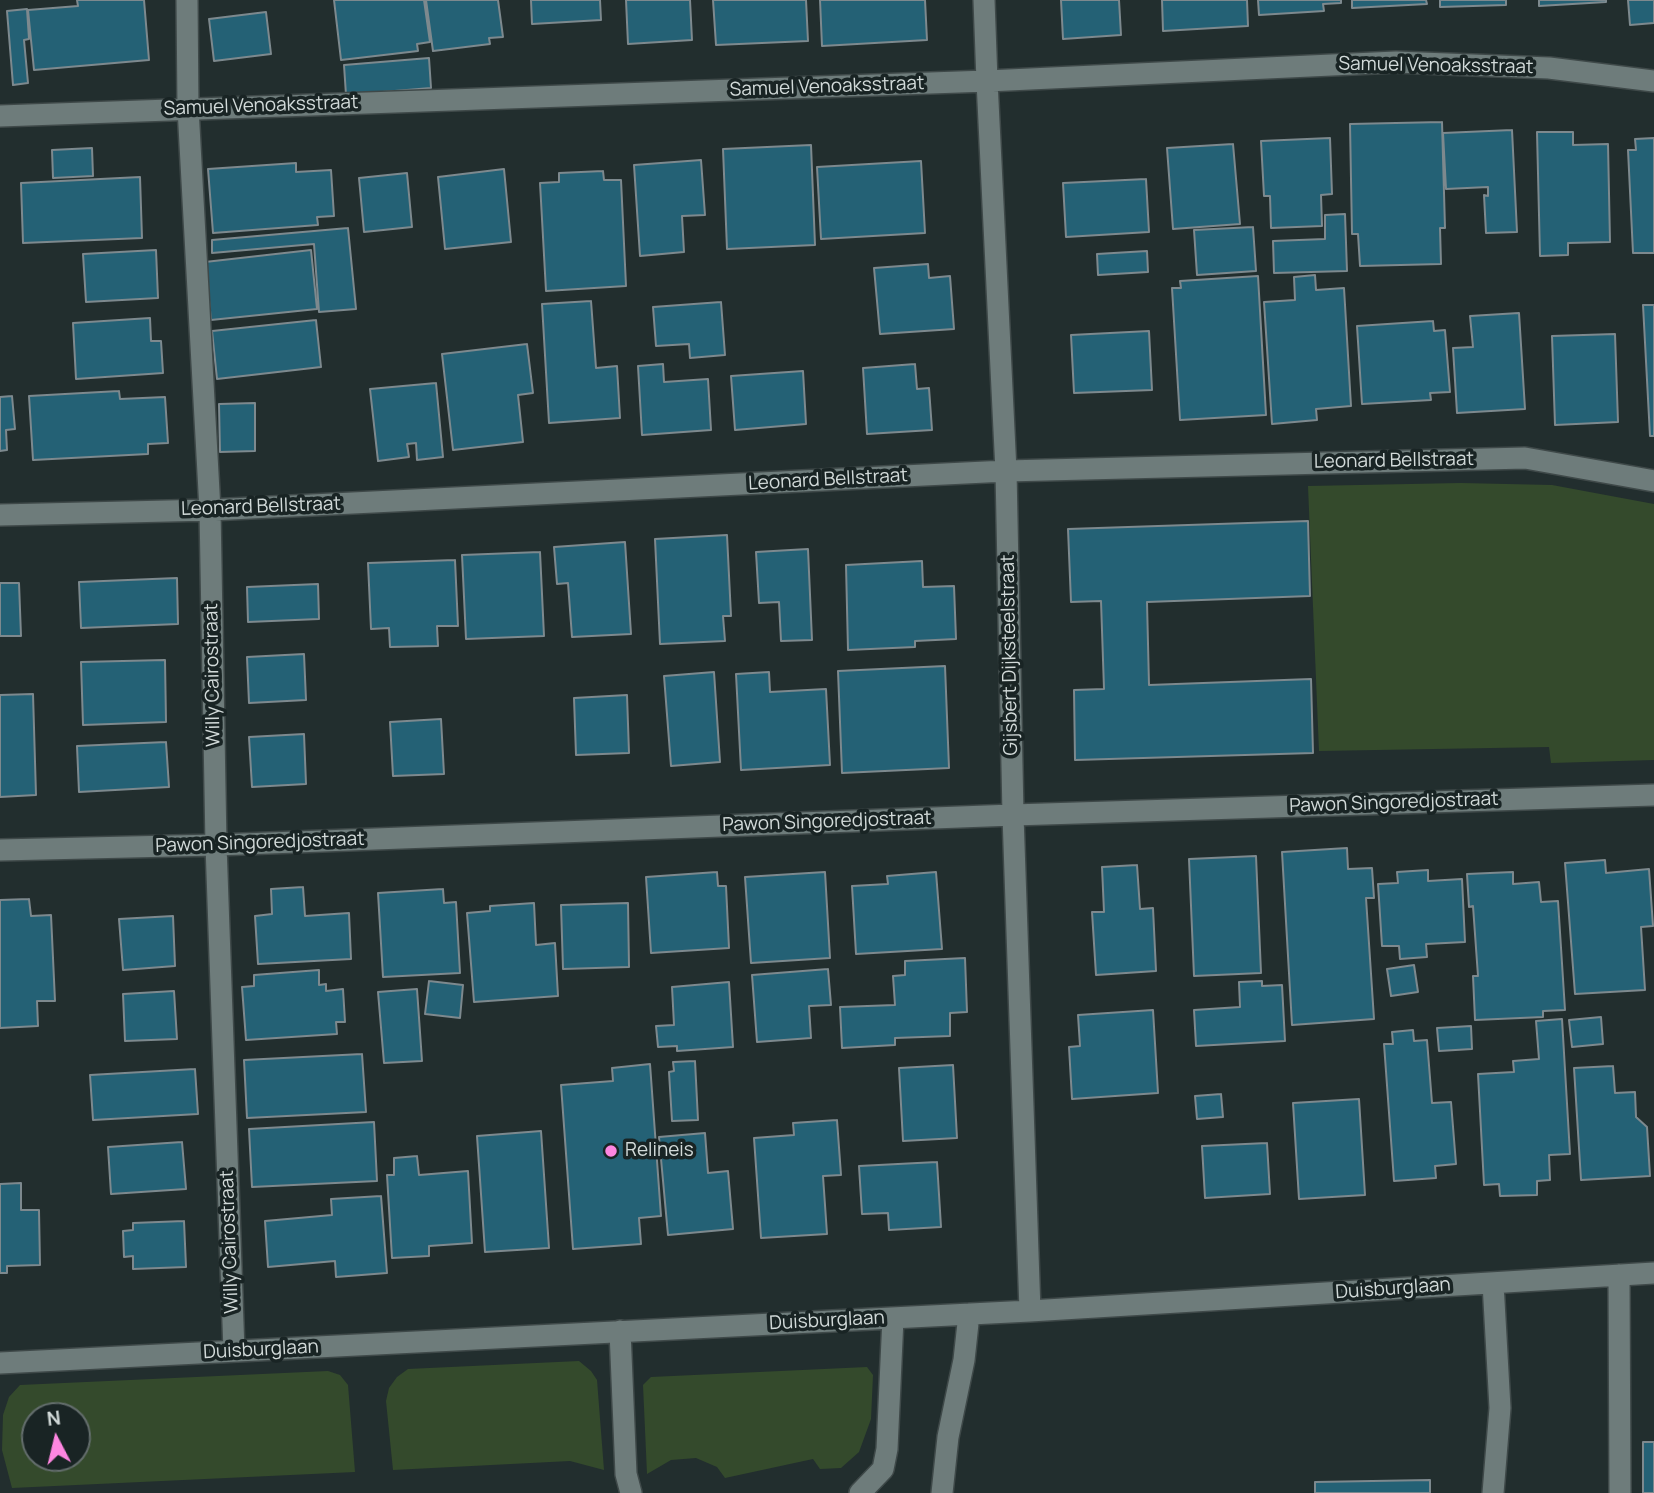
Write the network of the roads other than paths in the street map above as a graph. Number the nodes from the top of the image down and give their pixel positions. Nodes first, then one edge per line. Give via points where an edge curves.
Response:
1 (187, 0) edge
2 (984, 0) edge
3 (987, 81) junction
4 (1654, 81) edge
5 (188, 108) junction
6 (0, 116) edge
7 (1006, 471) junction
8 (1654, 481) edge
9 (210, 510) junction
10 (0, 515) edge
11 (1654, 795) edge
12 (1013, 815) junction
13 (216, 845) junction
14 (0, 850) edge
15 (1654, 1273) edge
16 (1619, 1275) junction
17 (1493, 1283) junction
18 (1030, 1311) junction
19 (969, 1314) junction
20 (893, 1318) junction
21 (620, 1331) junction
22 (234, 1351) junction
23 (0, 1363) edge
24 (631, 1493) edge
25 (860, 1493) edge
26 (942, 1493) edge
27 (1493, 1493) edge
28 (1620, 1493) edge

1 - 5 street, Willy Cairostraat
2 - 3 street, Gijsbert Dijksteelstraat
3 - 4 street, Samuel Venoaksstraat via 1396,62 1549,68
3 - 5 street, Samuel Venoaksstraat
3 - 7 street, Gijsbert Dijksteelstraat
5 - 6 street, Samuel Venoaksstraat
5 - 9 street, Willy Cairostraat
7 - 8 street, Leonard Bellstraat via 1525,458
7 - 9 street, Leonard Bellstraat
7 - 12 street, Gijsbert Dijksteelstraat
9 - 10 street, Leonard Bellstraat
9 - 13 street, Willy Cairostraat
11 - 12 street, Pawon Singoredjostraat
12 - 13 street, Pawon Singoredjostraat
12 - 18 street, Gijsbert Dijksteelstraat
13 - 14 street, Pawon Singoredjostraat
13 - 22 street, Willy Cairostraat
15 - 16 street, Duisburglaan
16 - 17 street, Duisburglaan
16 - 28 street
17 - 18 street, Duisburglaan
17 - 27 street via 1500,1408
18 - 19 street, Duisburglaan
19 - 20 street, Duisburglaan
19 - 26 street
20 - 21 street, Duisburglaan
20 - 25 street via 887,1449 883,1469
21 - 22 street, Duisburglaan
21 - 24 street via 626,1474
22 - 23 street, Duisburglaan

